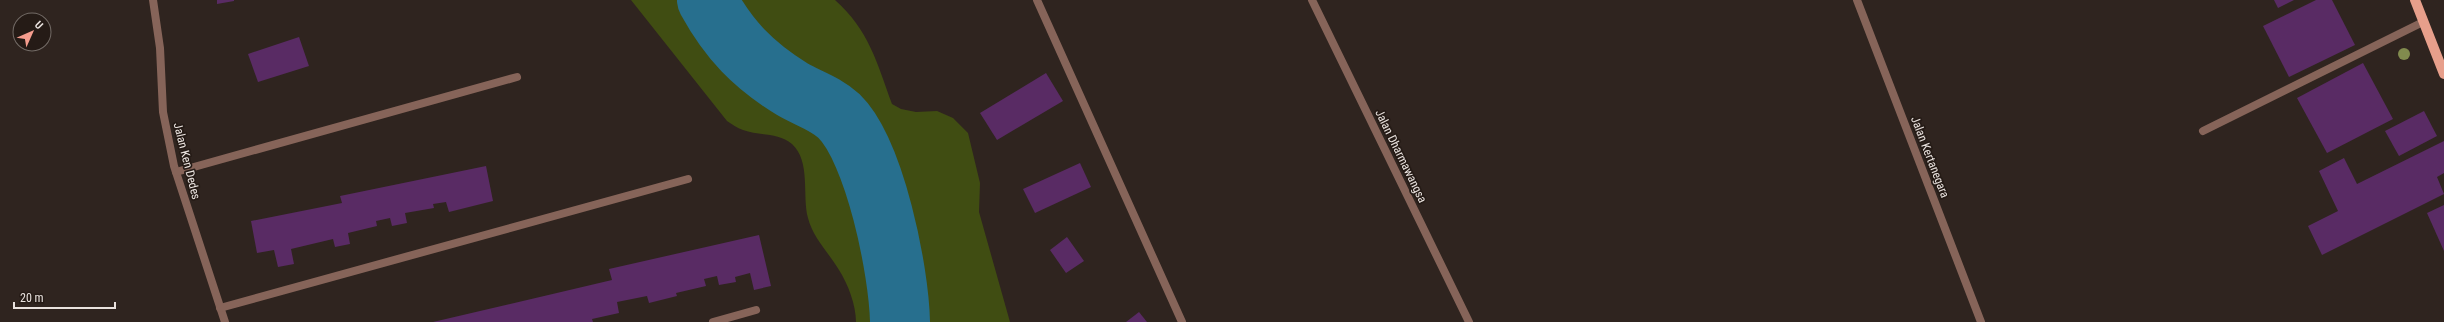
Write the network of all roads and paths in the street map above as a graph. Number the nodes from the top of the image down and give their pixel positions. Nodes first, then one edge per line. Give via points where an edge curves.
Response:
1 (153, 0) edge
2 (1037, 0) edge
3 (1312, 0) edge
4 (1857, 0) edge
5 (2415, 0) edge
6 (2422, 22) junction
7 (2444, 74) edge
8 (517, 77) dead end
9 (2203, 131) dead end
10 (176, 172) junction
11 (688, 179) dead end
12 (220, 308) junction
13 (756, 310) dead end
14 (225, 322) edge
15 (714, 322) edge
16 (1182, 322) edge
17 (1469, 322) edge
18 (1981, 322) edge

1 - 10 street, Jalan Ken Dedes via 160,48 163,112
2 - 16 street
3 - 17 street, Jalan Dharmawangsa
4 - 18 street, Jalan Kertanegara
5 - 6 main road
6 - 7 main road
6 - 9 street
8 - 10 street
10 - 12 street, Jalan Ken Dedes
11 - 12 street
12 - 14 street, Jalan Ken Dedes
13 - 15 street

